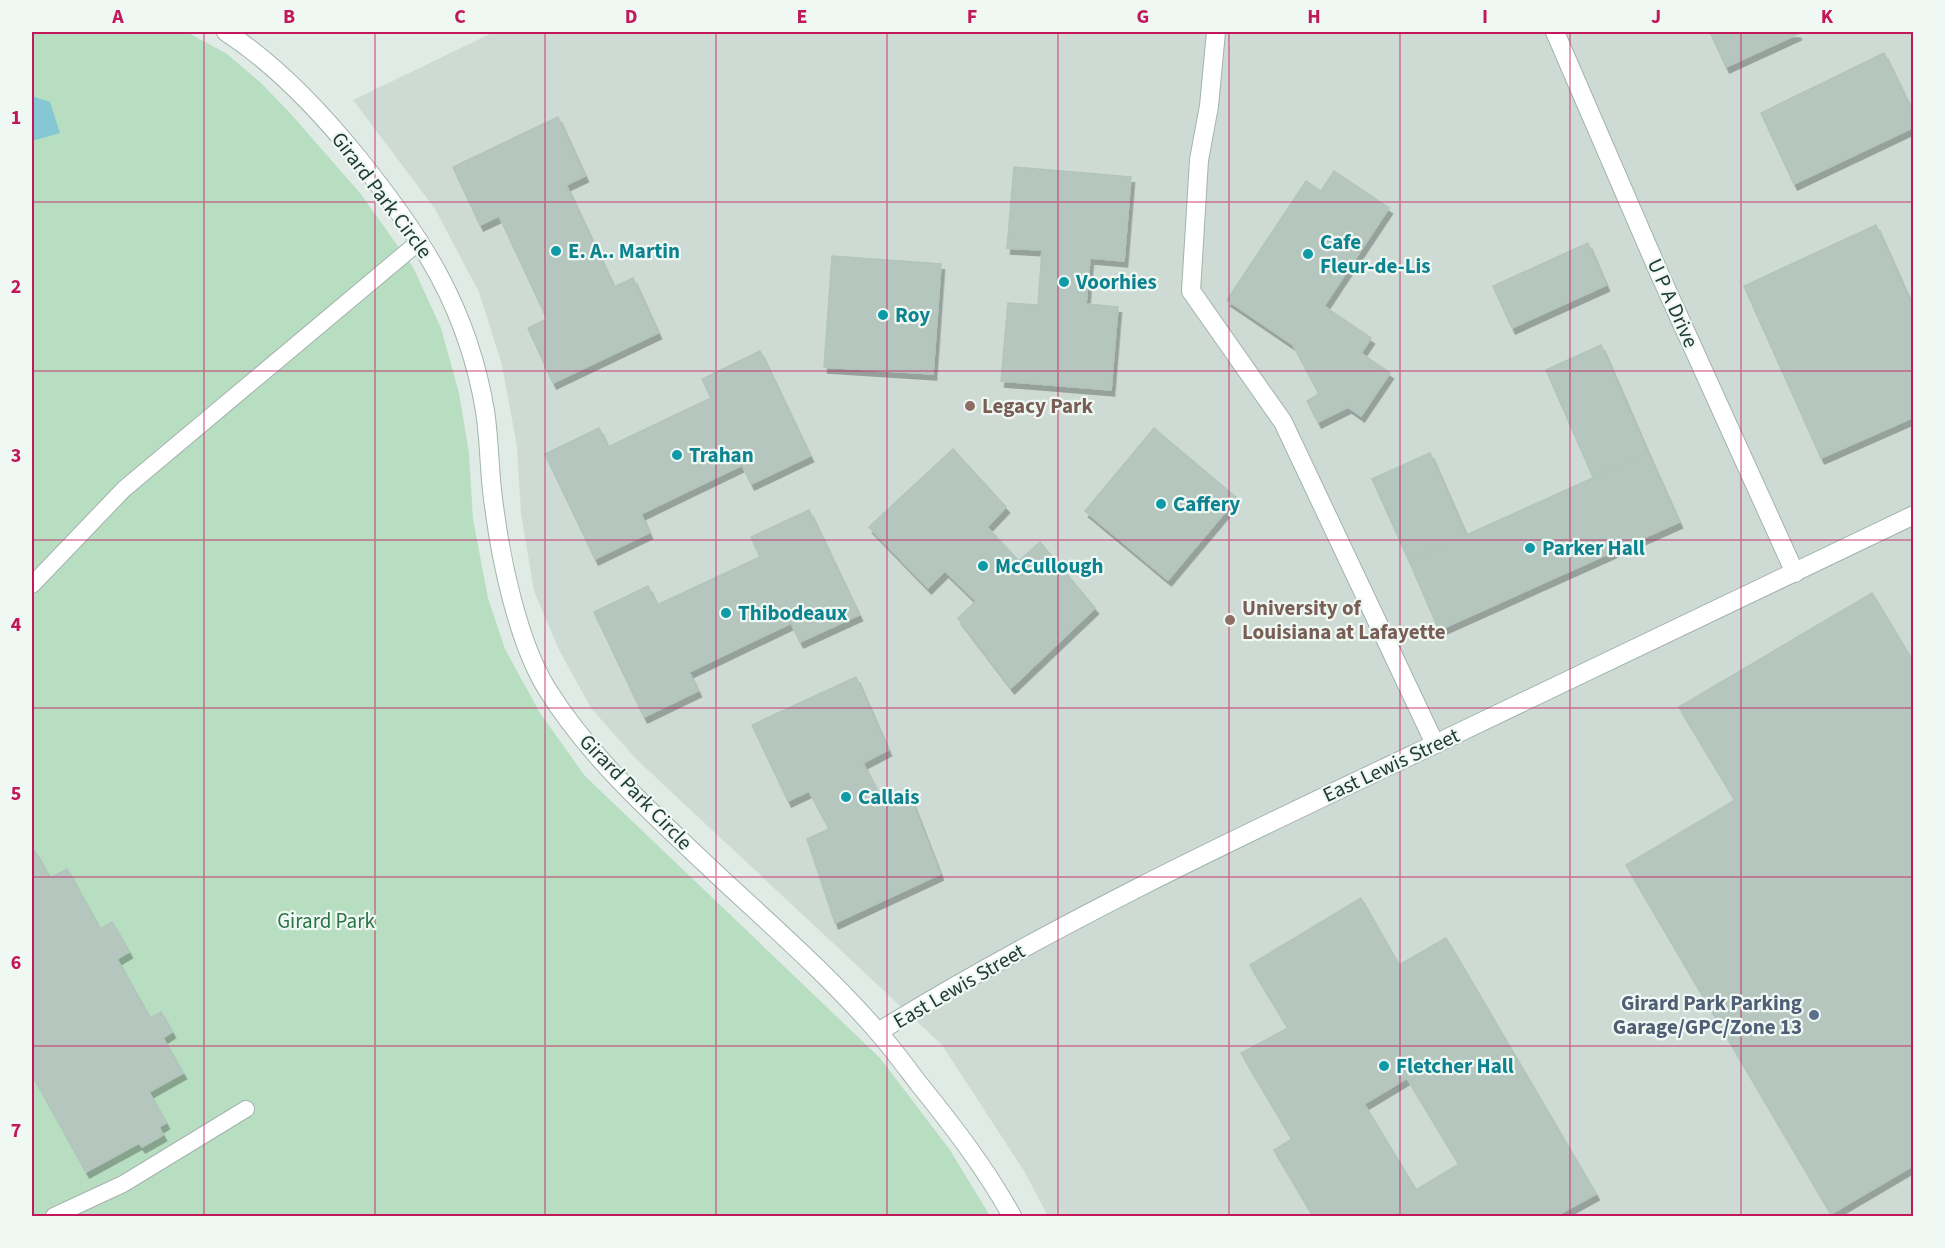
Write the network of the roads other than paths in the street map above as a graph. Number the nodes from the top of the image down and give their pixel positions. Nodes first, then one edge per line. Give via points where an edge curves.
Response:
1 (226, 32) edge
2 (1216, 32) edge
3 (1555, 32) edge
4 (420, 241) junction
5 (1914, 515) edge
6 (1795, 573) junction
7 (32, 585) edge
8 (1435, 744) junction
9 (878, 1032) junction
10 (246, 1109) dead end
11 (54, 1216) edge
12 (1012, 1216) edge

1 - 4 street, Girard Park Circle via 297,89 392,200
2 - 8 street via 1199,160 1191,291 1283,422
3 - 6 street, U P A Drive
4 - 7 lane via 124,489
4 - 9 street, Girard Park Circle via 464,328 476,370 503,560 517,615 547,690 587,746 633,795 816,967
5 - 6 street, East Lewis Street
6 - 8 street, East Lewis Street
8 - 9 street, East Lewis Street via 1087,914
9 - 12 street, Girard Park Circle via 962,1138
10 - 11 lane via 123,1184

